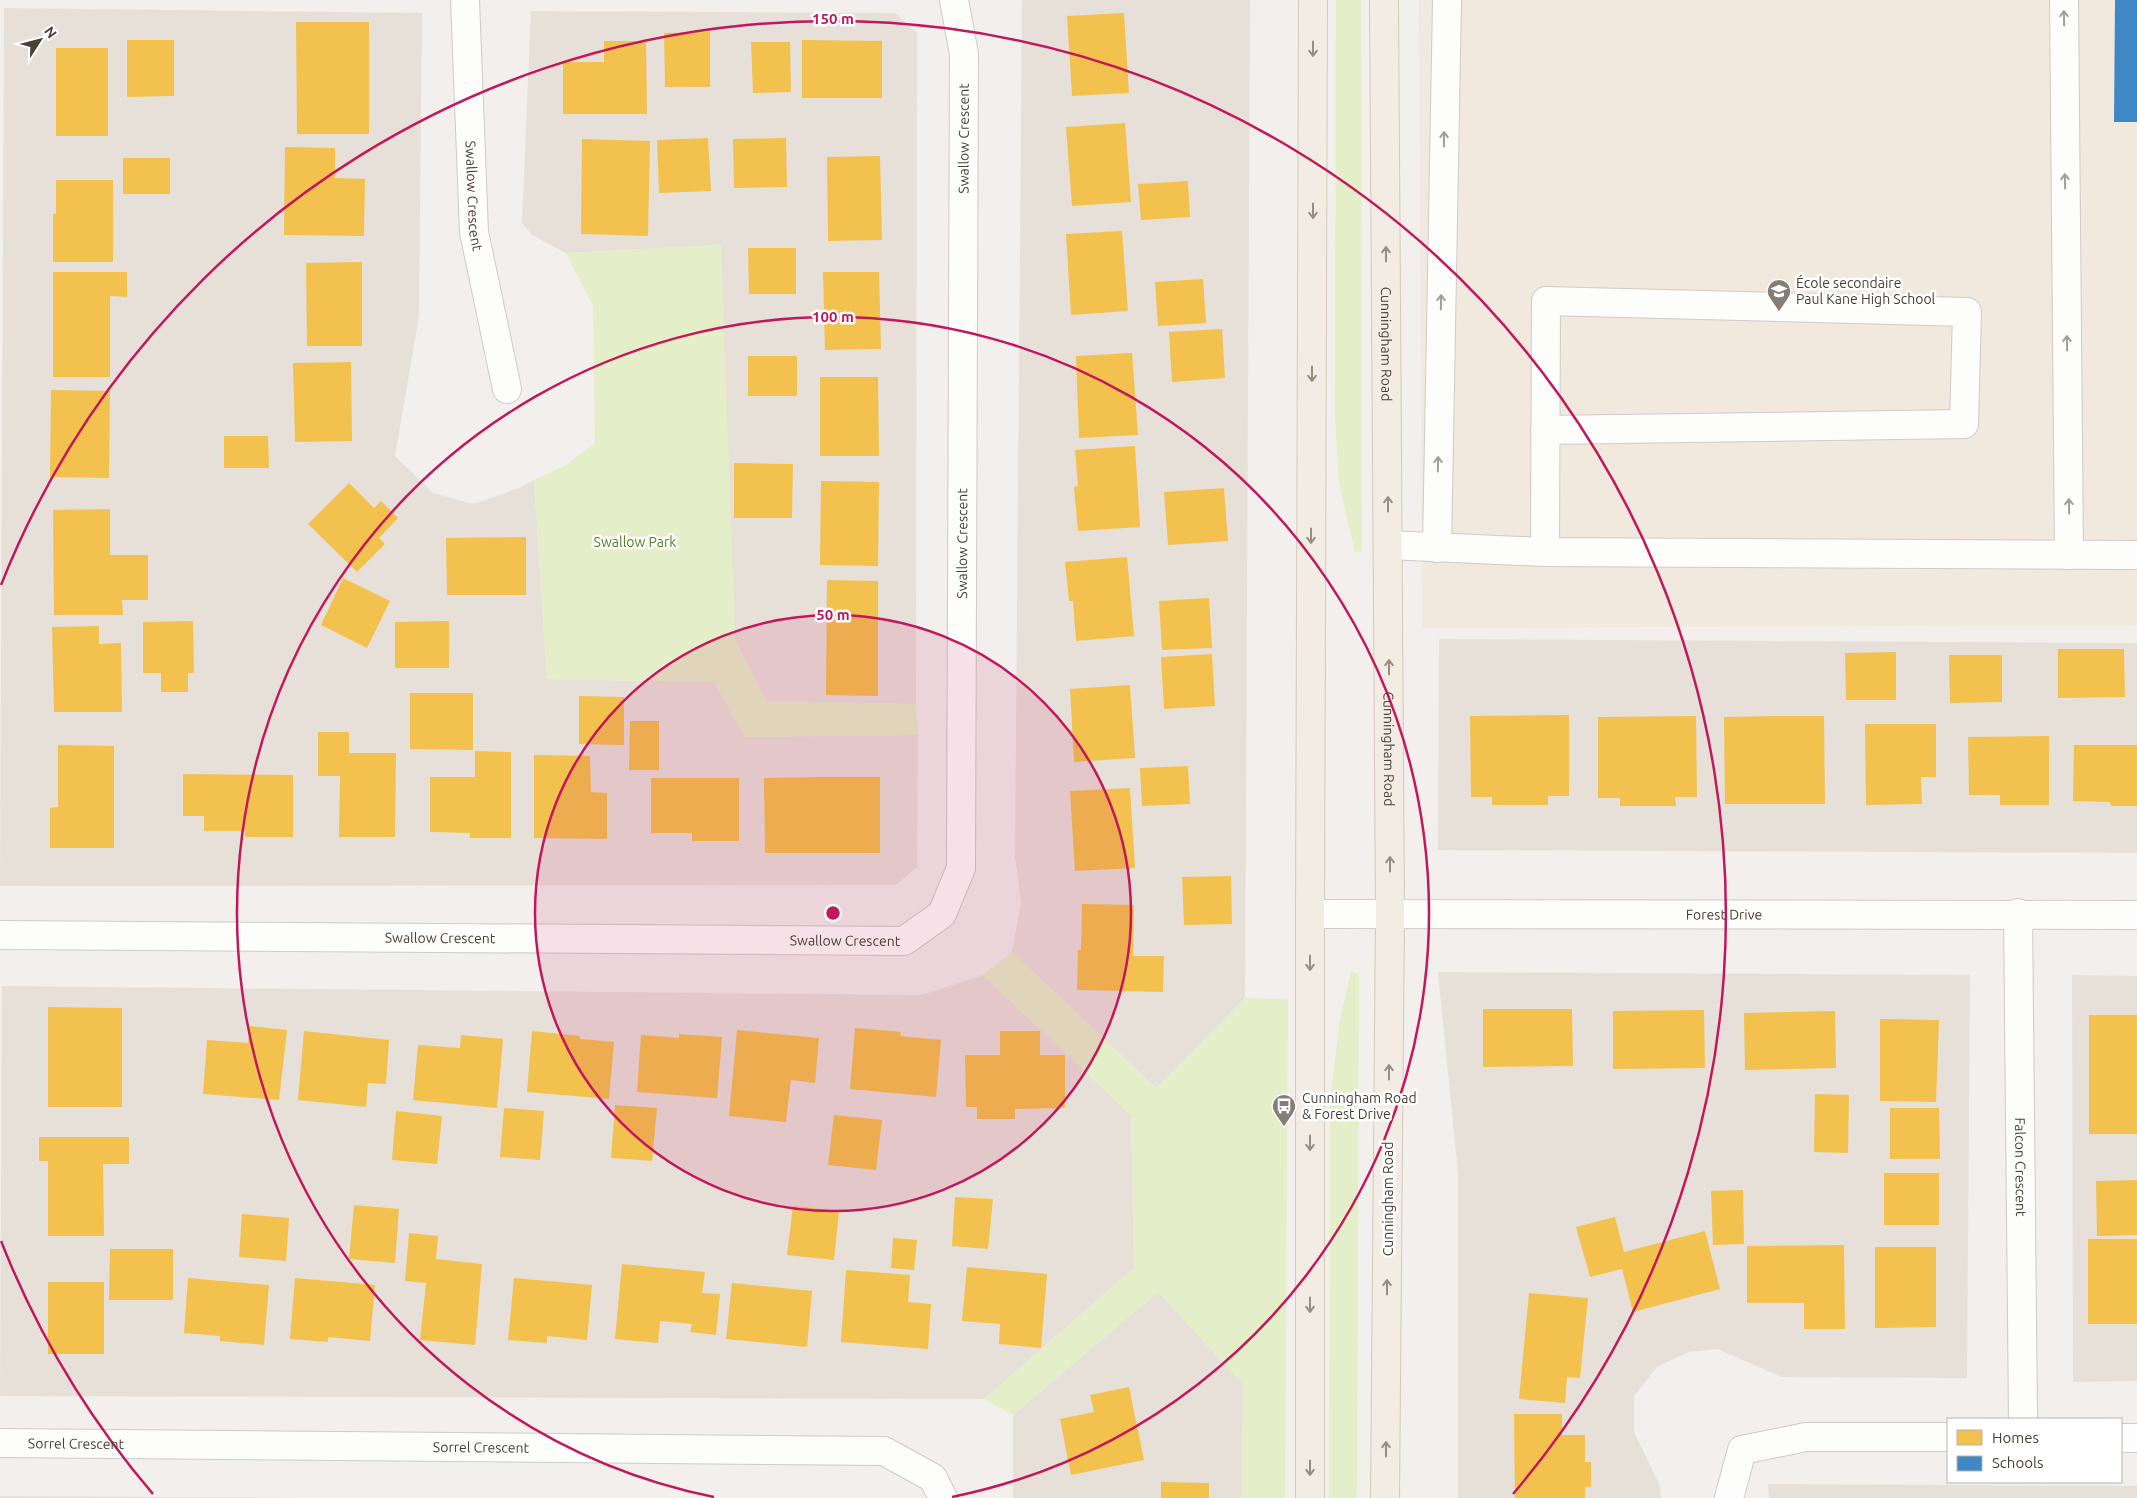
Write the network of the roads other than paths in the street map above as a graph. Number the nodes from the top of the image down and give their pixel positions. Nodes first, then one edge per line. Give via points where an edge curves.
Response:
1 (465, 0) edge
2 (954, 0) edge
3 (1313, 0) edge
4 (1384, 0) edge
5 (1447, 0) edge
6 (2064, 0) edge
7 (507, 390) dead end
8 (1545, 430) junction
9 (1388, 545) junction
10 (1436, 548) junction
11 (1545, 552) junction
12 (2069, 554) junction
13 (2137, 555) edge
14 (1390, 913) junction
15 (2018, 913) junction
16 (1310, 914) junction
17 (2137, 915) edge
18 (0, 935) edge
19 (2023, 1418) edge
20 (1947, 1438) edge
21 (2122, 1438) edge
22 (2137, 1438) edge
23 (0, 1444) edge
24 (943, 1498) edge
25 (1310, 1498) edge
26 (1385, 1498) edge
27 (1729, 1498) edge

1 - 7 street, Swallow Crescent via 474,232
2 - 18 street, Swallow Crescent via 964,54 961,868 942,914 904,941
3 -> 16 main road
9 -> 4 main road, Cunningham Road
10 -> 5 street
12 -> 6 street
8 - 8 street via 1546,301 1967,312 1964,424
8 - 11 street
9 - 10 street
14 -> 9 main road, Cunningham Road
10 - 11 street
11 - 12 street
12 - 13 street
14 - 15 street, Forest Drive
14 - 16 street, Forest Drive
26 -> 14 main road, Cunningham Road
15 - 17 street, Forest Drive
15 - 19 street, Falcon Crescent
16 -> 25 main road
20 - 27 street via 1806,1437 1742,1450
21 - 22 street
23 - 24 street, Sorrel Crescent via 884,1451 933,1478

